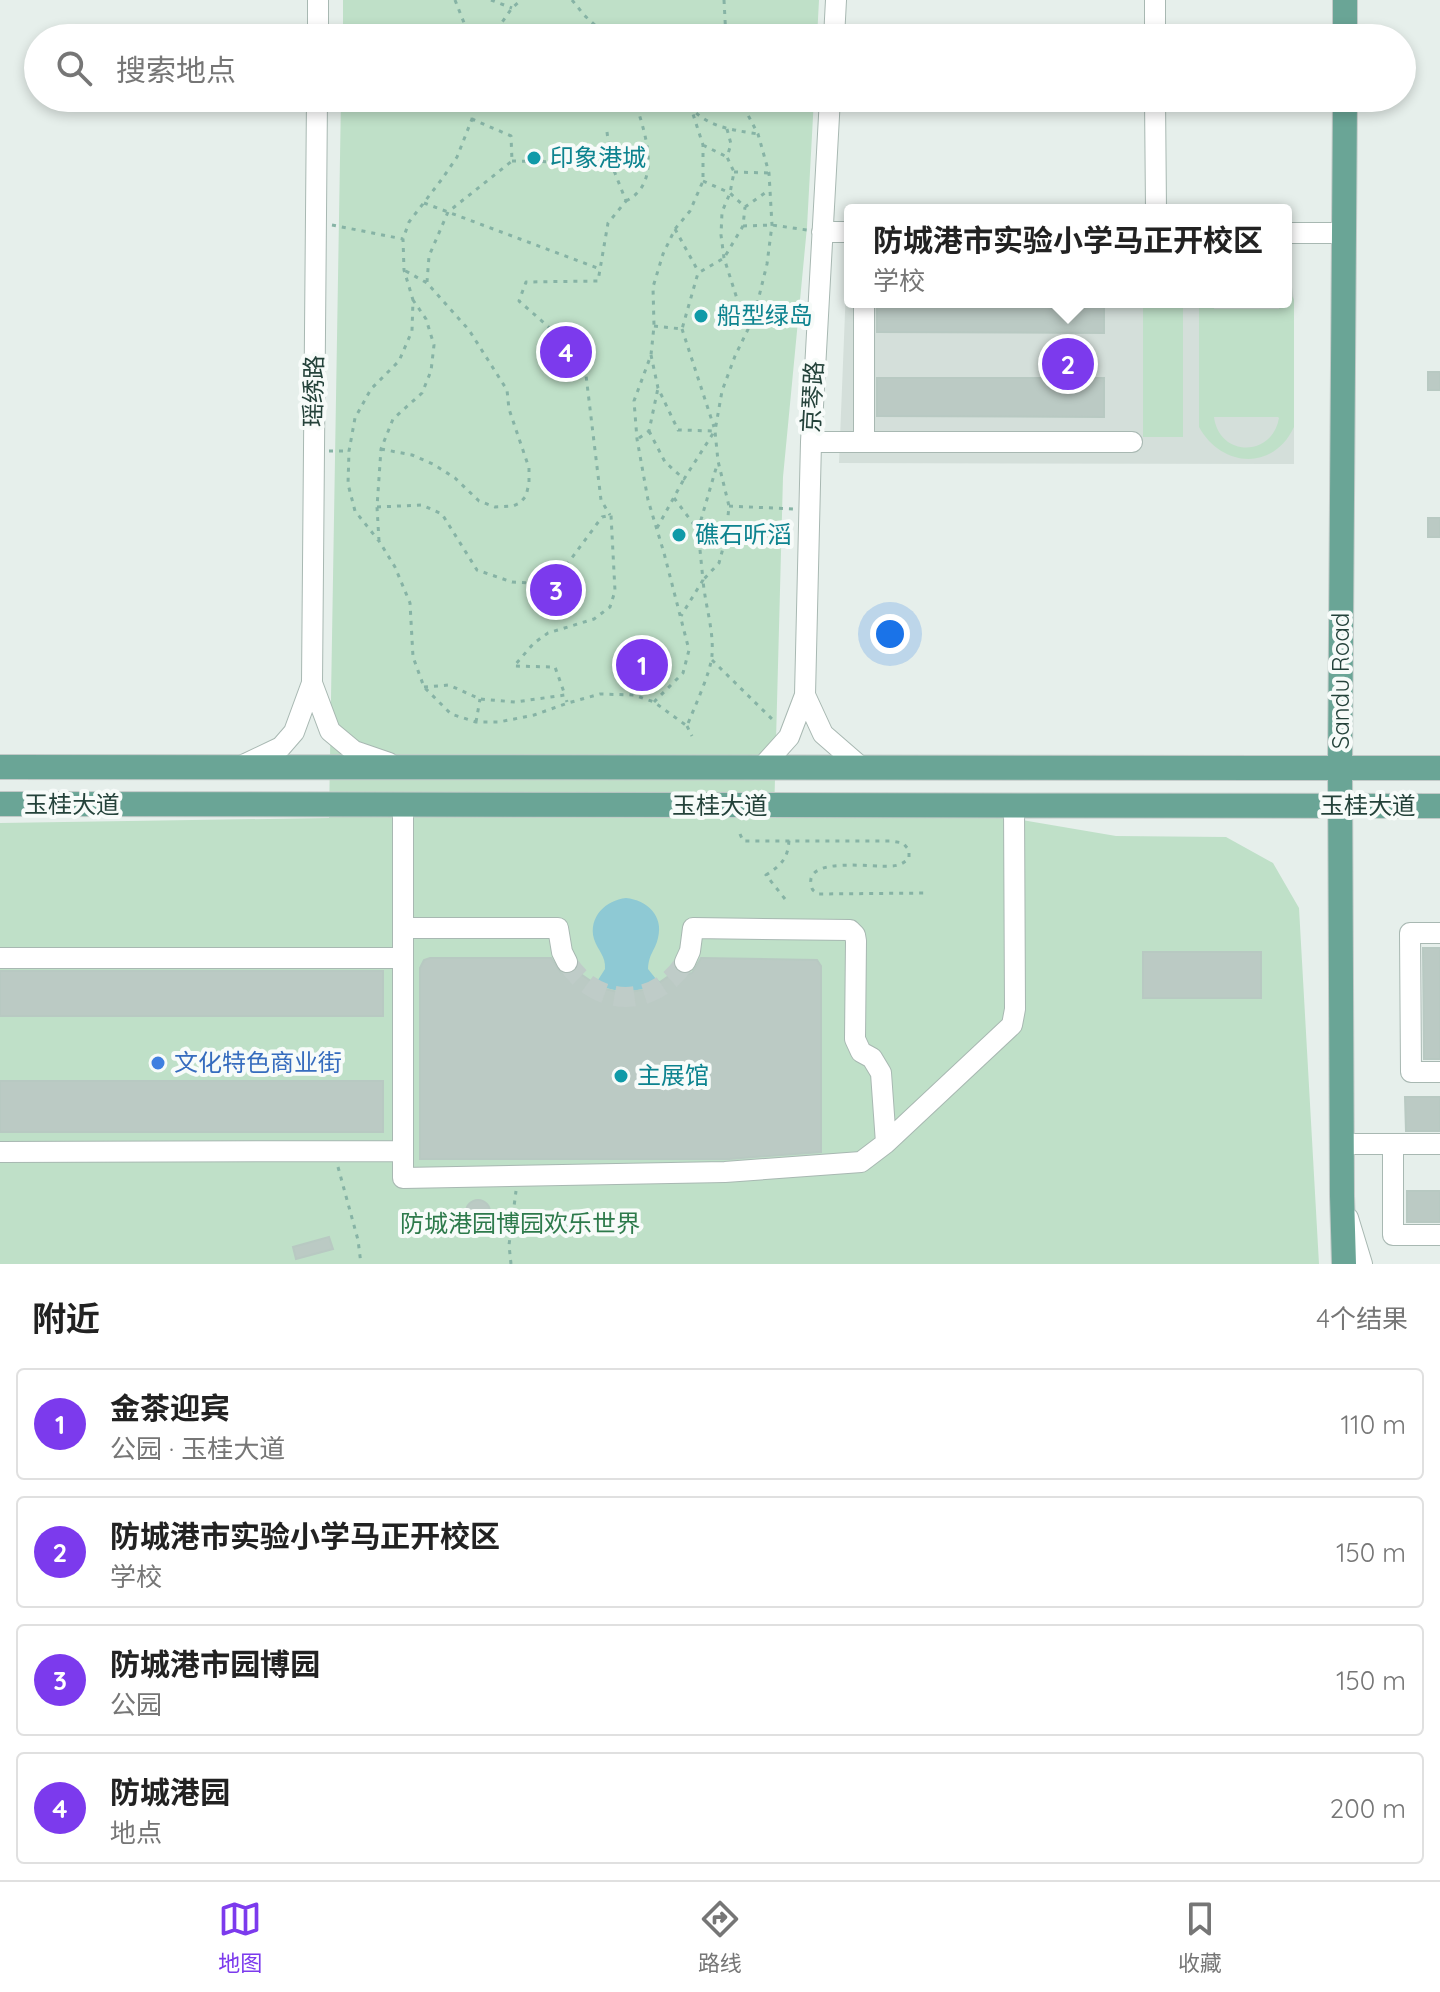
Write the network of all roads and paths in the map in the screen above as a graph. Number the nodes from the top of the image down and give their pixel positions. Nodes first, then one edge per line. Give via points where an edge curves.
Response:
1 (318, 0) edge
2 (455, 0) edge
3 (491, 0) edge
4 (521, 0) edge
5 (572, 0) edge
6 (724, 0) edge
7 (836, 0) edge
8 (1155, 0) edge
9 (1345, 0) edge
10 (512, 8) junction
11 (318, 24) edge
12 (464, 24) edge
13 (501, 24) edge
14 (594, 24) edge
15 (725, 24) edge
16 (835, 24) edge
17 (1155, 24) edge
18 (1345, 24) edge
19 (317, 112) edge
20 (473, 112) edge
21 (638, 112) edge
22 (692, 112) edge
23 (693, 112) edge
24 (746, 112) edge
25 (829, 112) edge
26 (1155, 112) edge
27 (1345, 112) edge
28 (472, 119) junction
29 (727, 129) junction
30 (607, 132) dead end
31 (758, 134) junction
32 (703, 145) junction
33 (727, 157) junction
34 (512, 161) junction
35 (611, 163) junction
36 (734, 172) junction
37 (769, 173) junction
38 (703, 181) junction
39 (770, 190) junction
40 (730, 193) junction
41 (626, 201) junction
42 (423, 203) junction
43 (1156, 204) edge
44 (745, 207) junction
45 (448, 212) junction
46 (316, 222) junction
47 (772, 225) junction
48 (743, 226) junction
49 (675, 229) junction
50 (822, 232) junction
51 (844, 232) edge
52 (1292, 233) edge
53 (1344, 233) junction
54 (403, 239) junction
55 (724, 258) junction
56 (600, 269) junction
57 (404, 270) junction
58 (698, 273) junction
59 (427, 283) junction
60 (413, 300) junction
61 (864, 308) edge
62 (654, 326) junction
63 (682, 329) junction
64 (747, 331) junction
65 (651, 355) junction
66 (658, 388) junction
67 (649, 431) junction
68 (715, 431) junction
69 (637, 439) junction
70 (811, 442) junction
71 (864, 442) junction
72 (1132, 442) dead end
73 (381, 449) junction
74 (718, 461) junction
75 (684, 479) junction
76 (674, 498) junction
77 (729, 506) junction
78 (377, 507) junction
79 (809, 510) junction
80 (611, 515) junction
81 (656, 529) junction
82 (698, 530) junction
83 (379, 541) junction
84 (703, 580) junction
85 (680, 617) junction
86 (712, 659) junction
87 (312, 683) junction
88 (424, 687) junction
89 (565, 695) junction
90 (805, 695) junction
91 (480, 699) junction
92 (654, 702) junction
93 (568, 703) junction
94 (476, 722) junction
95 (687, 726) junction
96 (692, 736) dead end
97 (789, 737) junction
98 (0, 767) edge
99 (120, 767) junction
100 (239, 767) junction
101 (401, 767) junction
102 (762, 767) junction
103 (861, 767) junction
104 (1014, 767) junction
105 (1340, 767) junction
106 (1440, 768) edge
107 (0, 804) edge
108 (120, 806) junction
109 (403, 806) junction
110 (1014, 806) junction
111 (1340, 806) junction
112 (1440, 806) edge
113 (740, 834) dead end
114 (789, 840) junction
115 (929, 893) dead end
116 (785, 899) dead end
117 (403, 928) junction
118 (1440, 933) edge
119 (0, 958) edge
120 (403, 958) junction
121 (567, 962) tunnel mouth
122 (685, 962) tunnel mouth
123 (1440, 1072) edge
124 (886, 1143) junction
125 (1341, 1144) junction
126 (1393, 1144) junction
127 (1440, 1144) edge
128 (403, 1151) junction
129 (0, 1152) edge
130 (333, 1152) junction
131 (518, 1175) junction
132 (1342, 1196) junction
133 (1440, 1235) edge
134 (361, 1264) edge
135 (511, 1264) edge
136 (1344, 1264) edge
137 (1362, 1264) edge

1 - 11 street
2 - 12 path
3 - 10 path
4 - 10 path
5 - 14 path
6 - 15 path
7 - 16 street
8 - 17 street
9 - 18 main road
10 - 13 path
19 - 46 street, 瑶绣路
20 - 28 path
21 - 41 path via 649,157 636,196
22 - 32 path
23 - 29 path
24 - 31 path
25 - 50 street, 京琴路
26 - 43 street
27 - 53 main road, Sandu Road
28 - 34 path via 511,136
28 - 42 path via 457,157
29 - 31 path
29 - 33 path
30 - 35 path
31 - 37 path
32 - 33 path
32 - 38 path
33 - 36 path
34 - 35 path
34 - 45 path
35 - 41 path
36 - 37 path
36 - 40 path
37 - 39 path
38 - 40 path
38 - 49 path
39 - 44 path
39 - 47 path
40 - 44 path
40 - 55 path via 722,212
41 - 56 path via 608,223
42 - 45 path
42 - 54 path
44 - 48 path
45 - 56 path
45 - 59 path via 429,256
46 - 54 path
46 - 87 street, 瑶绣路
47 - 48 path
47 - 50 path
47 - 64 path via 767,264
48 - 55 path
49 - 58 path
49 - 62 path via 653,287
50 - 51 street
50 - 70 street, 京琴路
52 - 53 street
53 - 105 main road, Sandu Road
54 - 57 path
55 - 58 path
55 - 64 path
56 - 80 path via 598,281 526,282 519,301 551,329 576,327 601,500
57 - 59 path
57 - 60 path
58 - 63 path
59 - 73 path via 469,330 507,390 529,468 526,496 513,506 495,507 479,501 433,464
60 - 73 path via 434,345 431,371 422,393 393,419
60 - 83 path via 412,331 399,361 371,389 355,418 349,451 348,484 355,511
61 - 71 street
62 - 63 path
62 - 65 path
63 - 68 path
64 - 68 path via 722,391
65 - 66 path
65 - 69 path via 634,401
66 - 67 path
66 - 68 path via 678,430
67 - 69 path
67 - 75 path via 665,462
68 - 74 path
68 - 75 path
69 - 81 path
70 - 71 street
70 - 79 street, 京琴路
71 - 72 street
73 - 78 path
74 - 77 path
74 - 82 path
75 - 76 path
76 - 81 path
76 - 82 path
77 - 79 path
77 - 84 path via 719,563
78 - 80 path via 422,505 442,514 477,570 531,583 560,574 602,517
78 - 83 path
79 - 90 street, 京琴路
80 - 89 path via 615,591 610,607 594,619 548,633 514,666 555,667
81 - 85 path
82 - 84 path
83 - 88 path via 410,603 413,657
84 - 85 path
84 - 86 path
85 - 92 path via 689,650 683,673
86 - 95 path
86 - 97 path
87 - 100 street via 294,732 281,747
87 - 101 street via 330,731 354,751
88 - 91 path via 449,685
88 - 94 path via 451,714
89 - 91 path via 515,702
89 - 93 path
90 - 97 street
90 - 103 street via 823,734
91 - 94 path
92 - 93 path via 600,694
92 - 95 path
93 - 94 path via 534,715
95 - 96 path
97 - 102 street
98 - 99 main road, 玉桂大道
99 - 100 main road, 玉桂大道
99 - 108 main road
100 - 101 main road, 玉桂大道
101 - 102 main road, 玉桂大道
101 - 109 main road
102 - 103 main road, 玉桂大道
103 - 104 main road, 玉桂大道
104 - 105 main road, 玉桂大道
104 - 110 main road
105 - 106 main road, 玉桂大道
105 - 111 main road, Sandu Road
107 - 108 main road, 玉桂大道
108 - 109 main road, 玉桂大道
109 - 110 main road, 玉桂大道
109 - 117 street
110 - 111 main road, 玉桂大道
110 - 124 street via 1012,1025
111 - 112 main road, 玉桂大道
111 - 125 main road, Sandu Road
113 - 114 path via 743,841
114 - 115 path via 891,841 909,850 909,859 902,864 819,869 810,881 818,894
114 - 116 path via 779,867 766,875
117 - 120 street
117 - 121 street via 558,928
118 - 123 street via 1410,933 1411,1072
119 - 120 street
120 - 128 street
122 - 124 street via 693,928 850,930 856,941 855,1039 881,1073
124 - 131 street via 861,1162 725,1172
125 - 126 street
125 - 132 main road, Sandu Road
126 - 127 street
126 - 133 street via 1393,1235
128 - 130 street
128 - 131 street via 403,1178
129 - 130 street
130 - 134 path
131 - 135 path
132 - 136 main road, Sandu Road
132 - 137 street

